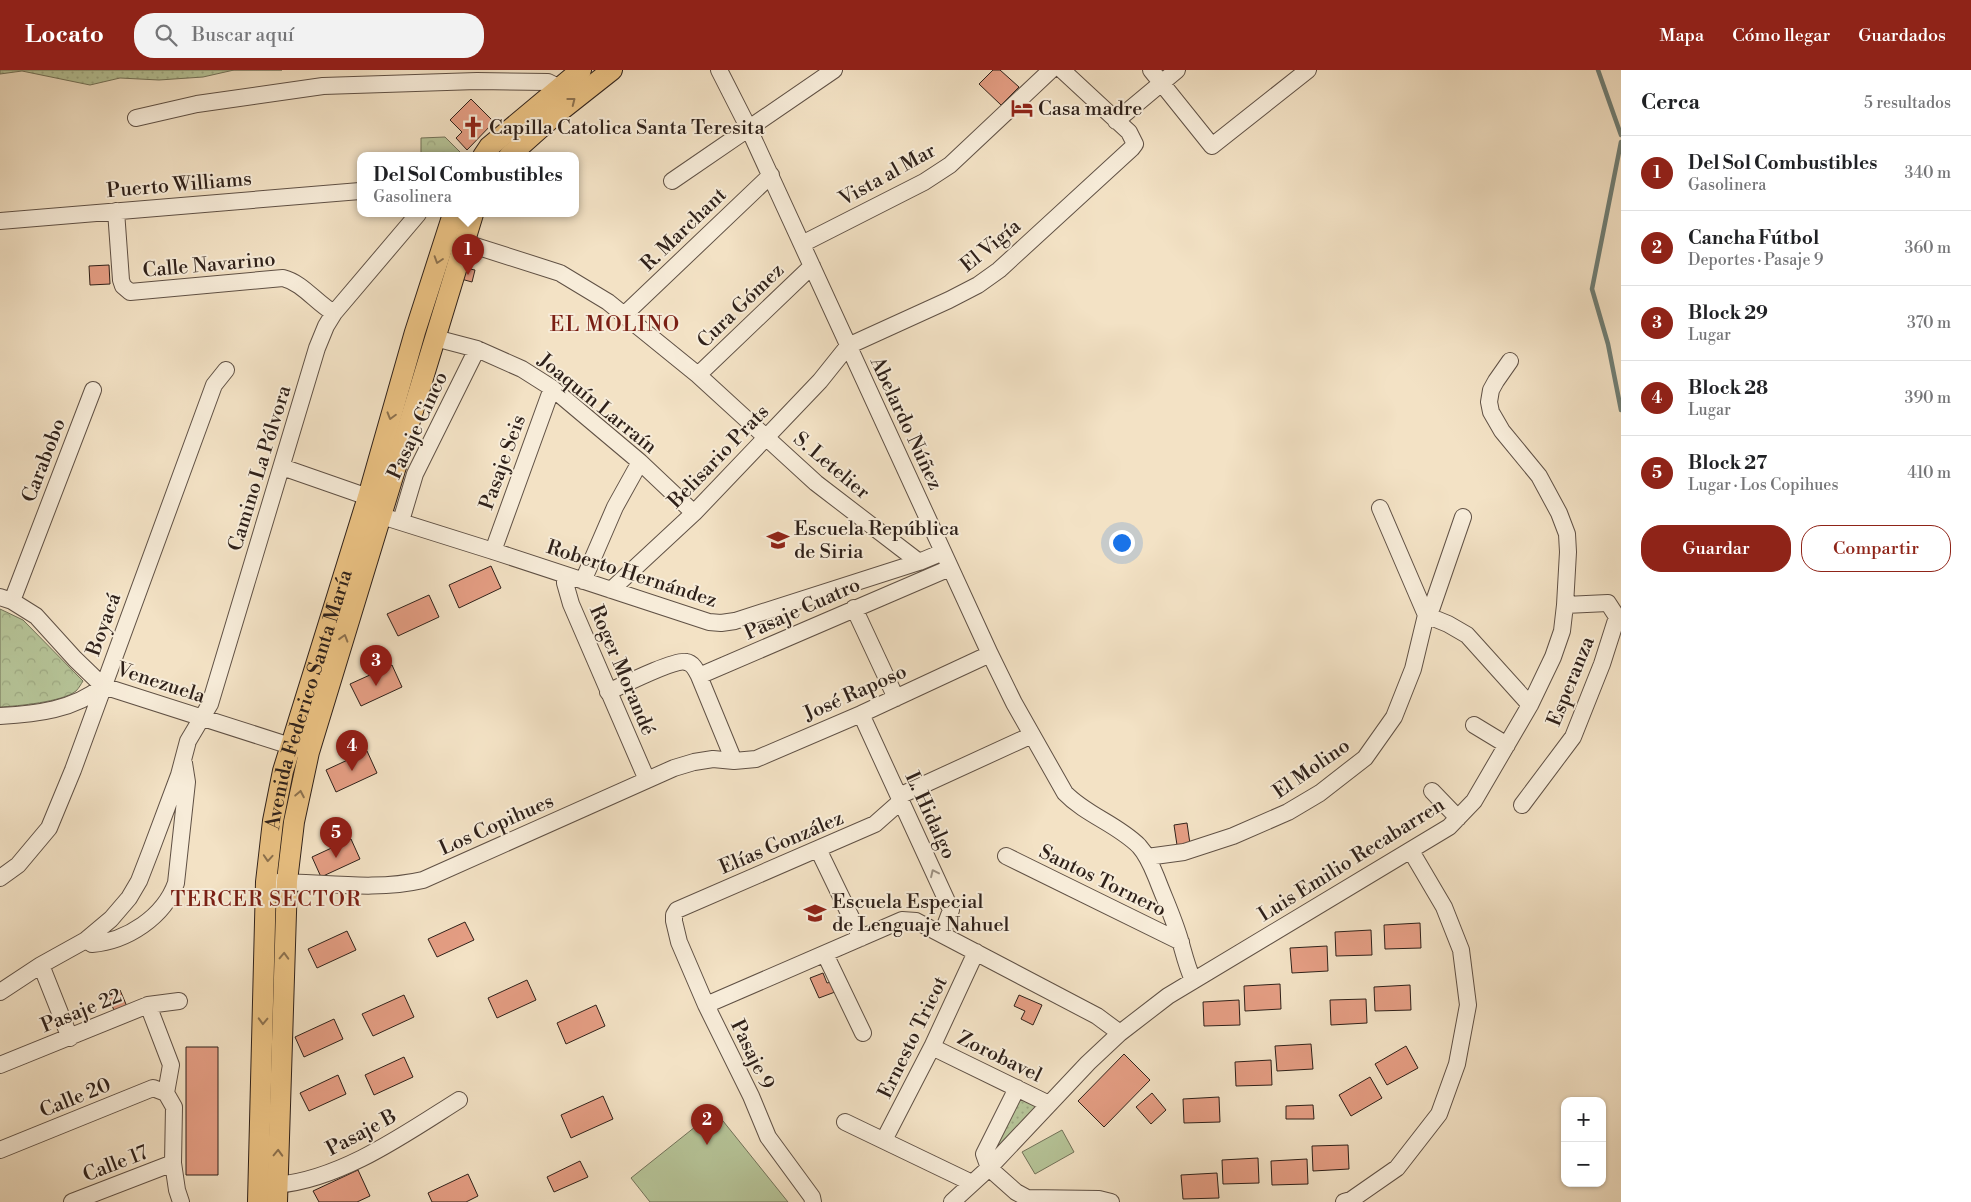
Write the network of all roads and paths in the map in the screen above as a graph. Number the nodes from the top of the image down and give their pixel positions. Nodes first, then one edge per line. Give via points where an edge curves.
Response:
1 (581, 70) edge
2 (612, 70) edge
3 (719, 70) edge
4 (834, 70) edge
5 (1051, 70) edge
6 (1062, 70) edge
7 (1177, 70) edge
8 (1308, 70) edge
9 (1156, 76) edge
10 (560, 88) junction
11 (136, 118) dead end
12 (1116, 121) junction
13 (748, 127) junction
14 (486, 152) edge
15 (513, 152) edge
16 (771, 175) junction
17 (672, 181) dead end
18 (357, 191) edge
19 (116, 211) junction
20 (415, 217) edge
21 (452, 217) edge
22 (472, 217) edge
23 (0, 221) edge
24 (463, 242) junction
25 (802, 244) junction
26 (812, 266) junction
27 (334, 313) junction
28 (625, 314) junction
29 (435, 338) junction
30 (848, 346) junction
31 (476, 349) junction
32 (1510, 361) dead end
33 (226, 370) dead end
34 (698, 375) junction
35 (552, 388) junction
36 (93, 390) dead end
37 (765, 436) junction
38 (640, 462) junction
39 (282, 467) junction
40 (371, 508) junction
41 (1380, 508) dead end
42 (694, 513) junction
43 (1464, 517) dead end
44 (401, 521) junction
45 (493, 551) junction
46 (943, 552) junction
47 (919, 562) junction
48 (950, 568) junction
49 (565, 575) junction
50 (583, 581) junction
51 (611, 590) junction
52 (6, 599) edge
53 (1566, 605) junction
54 (854, 608) junction
55 (1426, 615) junction
56 (990, 654) junction
57 (696, 670) junction
58 (103, 686) junction
59 (608, 692) junction
60 (896, 698) junction
61 (1530, 705) junction
62 (861, 714) junction
63 (0, 716) edge
64 (203, 718) junction
65 (1474, 725) dead end
66 (1032, 735) junction
67 (1507, 745) junction
68 (300, 749) junction
69 (183, 757) junction
70 (734, 761) junction
71 (647, 780) junction
72 (1432, 791) dead end
73 (900, 798) junction
74 (1522, 806) dead end
75 (1458, 818) junction
76 (818, 849) junction
77 (1411, 851) junction
78 (1006, 856) dead end
79 (1148, 857) junction
80 (0, 878) edge
81 (287, 881) junction
82 (266, 882) junction
83 (674, 915) joint
84 (942, 934) junction
85 (861, 938) junction
86 (86, 940) junction
87 (1181, 942) junction
88 (976, 952) junction
89 (825, 954) junction
90 (41, 965) junction
91 (1193, 980) junction
92 (0, 992) edge
93 (179, 1001) dead end
94 (706, 1005) junction
95 (148, 1006) junction
96 (863, 1033) dead end
97 (1120, 1034) junction
98 (70, 1038) junction
99 (932, 1047) junction
100 (0, 1065) edge
101 (1017, 1088) junction
102 (166, 1093) junction
103 (459, 1100) dead end
104 (1049, 1104) junction
105 (845, 1122) dead end
106 (884, 1140) junction
107 (0, 1150) edge
108 (174, 1163) junction
109 (989, 1168) junction
110 (972, 1183) junction
111 (277, 1194) edge
112 (72, 1202) edge
113 (181, 1202) edge
114 (258, 1202) edge
115 (813, 1202) edge
116 (952, 1202) edge
117 (1111, 1202) edge
118 (1344, 1202) edge

1 - 10 main road
15 -> 2 main road
3 - 13 street, Abelardo Núñez
4 - 13 street
5 - 25 street, Vista al Mar via 950,165 924,182
6 - 12 street
7 - 9 street
8 - 9 street via 1212,146
9 - 12 street
10 - 11 street via 548,82 477,81 323,86 197,104
10 - 14 main road
12 - 30 street, El Vigía via 1129,132 1135,144 1132,148 999,270 978,286
13 - 16 street, Abelardo Núñez
13 - 17 street
16 - 25 street, Abelardo Núñez
16 - 28 street, R. Marchant
18 - 19 street, Puerto Williams
19 - 23 street, Puerto Williams
19 - 27 street, Calle Navarino via 121,280 130,292 283,278 292,280
20 - 27 street, Camino La Pólvora
21 -> 40 main road, Avenida Federico Santa María via 415,332
22 - 24 main road, Avenida Federico Santa María
24 - 28 street, S. Letelier via 560,273
24 - 29 main road, Avenida Federico Santa María
25 - 26 street, Abelardo Núñez
26 - 30 street, Abelardo Núñez
26 - 34 street, Cura Gómez
27 - 39 street, Camino La Pólvora via 317,348
28 - 34 street, S. Letelier
29 - 31 street, Joaquín Larraín
29 - 40 main road, Avenida Federico Santa María
30 - 37 street, Belisario Prats via 820,381
30 - 46 street, Abelardo Núñez
31 - 35 street, Joaquín Larraín via 522,369
31 - 44 street, Pasaje Cinco via 415,474
32 - 53 street, Luis Emilio Recabarren via 1491,390 1491,412 1502,431 1539,476 1559,513 1567,534
33 - 58 street, Boyacá via 214,386
34 - 37 street, S. Letelier
35 - 38 street, Joaquín Larraín
35 - 45 street, Pasaje Seis
36 - 52 street, Carabobo
37 - 42 street, Belisario Prats
37 - 47 street, S. Letelier via 816,483
38 - 42 street, Joaquín Larraín
38 - 50 street via 614,507
39 - 40 street, Roberto Hernández
39 - 64 street, Camino La Pólvora
40 - 44 street, Roberto Hernández
40 - 68 main road, Avenida Federico Santa María
41 - 55 street
42 - 51 street, Belisario Prats
43 - 55 street, El Molino via 1432,607
44 - 45 street, Roberto Hernández
45 - 49 street, Roberto Hernández
46 - 47 street, Roberto Hernández
46 - 48 street, Abelardo Núñez
47 - 51 street, Roberto Hernández via 722,623 697,619
48 - 54 street, Pasaje Cuatro
48 - 56 street, Abelardo Núñez
49 - 50 street, Roberto Hernández
49 - 59 street, Roger Morandé via 567,593
50 - 51 street, Roberto Hernández
52 - 58 street, Venezuela via 36,616
53 - 61 street, Luis Emilio Recabarren via 1553,657
53 - 74 street, Esperanza via 1608,603 1617,617 1573,737
54 - 57 street, Pasaje Cuatro
54 - 60 street
55 - 61 street via 1467,635
55 - 79 street, El Molino via 1413,669 1394,716 1365,758 1320,793 1288,812 1233,836 1184,852
56 - 60 street, José Raposo
56 - 66 street, Abelardo Núñez
57 - 59 street via 682,661
57 - 70 street
58 - 63 street via 90,697 64,707
58 - 64 street, Venezuela
58 - 80 street, Boyacá via 49,828 18,865
59 - 71 street, Roger Morandé
60 - 62 street, José Raposo
61 - 67 street, Luis Emilio Recabarren
62 - 70 street, José Raposo via 756,758
62 - 73 street, L. Hidalgo
64 - 68 street, Venezuela
64 - 69 street, Camino La Pólvora via 188,741
65 - 67 street
66 - 73 street, Elías González
66 - 79 street, Abelardo Núñez via 1065,793 1076,804 1121,832
67 - 75 street, Luis Emilio Recabarren via 1474,802
81 -> 68 main road, Avenida Federico Santa María
68 -> 82 main road, Avenida Federico Santa María via 274,813
69 - 86 street, Camino La Pólvora via 139,881 119,911
69 - 86 street, Camino La Pólvora via 187,782 172,896 158,913 133,931 102,943 92,944
70 - 71 street, Los Copihues via 713,759 694,762
71 - 81 street, Los Copihues via 424,880 405,885 361,887
72 - 75 street
73 - 76 street, Elías González via 875,824
84 -> 73 street, L. Hidalgo via 951,910
75 - 77 street, Luis Emilio Recabarren
76 - 83 street, Elías González via 677,910
76 - 85 street
77 - 91 street, Luis Emilio Recabarren
77 - 118 street via 1444,907 1461,950 1468,1006 1457,1064 1439,1114 1397,1168
78 - 87 street, Santos Tornero
79 - 87 street, Abelardo Núñez
81 - 82 street, Los Copihues
111 -> 81 main road, Avenida Federico Santa María
82 -> 114 main road, Avenida Federico Santa María
83 - 94 street, Pasaje 9 via 674,928
84 - 85 street via 916,921 902,920
84 - 88 street
85 - 89 street
86 - 90 street, Camino La Pólvora
87 - 91 street, Abelardo Núñez
88 - 97 street via 1097,1016
88 - 99 street, Ernesto Tricot
89 - 94 street
89 - 96 street
90 - 92 street, Camino La Pólvora
90 - 98 street
91 - 97 street, Luis Emilio Recabarren
93 - 95 street, Pasaje 22
94 - 115 street, Pasaje 9 via 768,1137
95 - 98 street, Pasaje 22
95 - 102 street via 171,1065
97 - 104 street, Luis Emilio Recabarren
98 - 100 street, Pasaje 22
99 - 101 street, Zorobavel
99 - 106 street, Ernesto Tricot
101 - 104 street, Zorobavel
101 - 109 street via 984,1154
102 - 107 street, Calle 20 via 153,1088
102 - 108 street via 174,1107
103 - 111 street, Pasaje B via 386,1145
104 - 109 street, Luis Emilio Recabarren
105 - 106 street
106 - 110 street
108 - 112 street, Calle 17
108 - 113 street
109 - 110 street, Luis Emilio Recabarren
109 - 117 street via 1027,1198 1099,1198
110 - 116 street, Luis Emilio Recabarren

